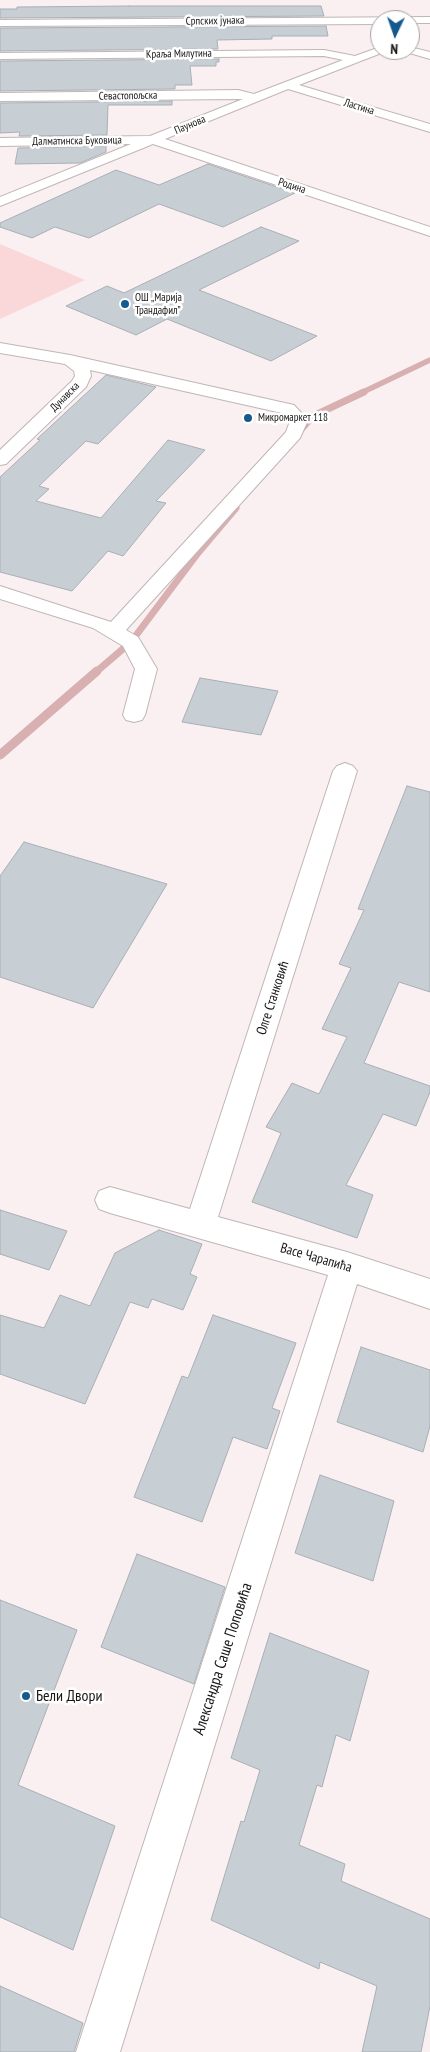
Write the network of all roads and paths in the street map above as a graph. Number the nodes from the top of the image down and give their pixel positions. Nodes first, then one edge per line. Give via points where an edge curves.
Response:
1 (430, 20) edge
2 (0, 23) edge
3 (370, 54) edge
4 (0, 56) edge
5 (357, 59) junction
6 (287, 85) junction
7 (0, 97) edge
8 (255, 98) junction
9 (430, 128) edge
10 (154, 140) junction
11 (0, 142) edge
12 (0, 202) edge
13 (430, 232) edge
14 (0, 348) edge
15 (70, 360) junction
16 (0, 460) edge
17 (0, 592) edge
18 (113, 632) junction
19 (134, 715) dead end
20 (345, 771) dead end
21 (110, 1200) dead end
22 (200, 1226) junction
23 (348, 1266) junction
24 (430, 1294) edge
25 (98, 2052) edge

1 - 2 street, Српских јунака
3 - 5 street, Паунова
4 - 5 street, Краља Милутина via 324,53
5 - 6 street, Паунова
6 - 8 street, Паунова
6 - 9 street, Ластина
7 - 8 street, Севастопољска via 238,94
8 - 10 street, Паунова
10 - 11 street, Далматинска Буковица
10 - 12 street, Паунова
10 - 13 street, Родина
14 - 15 street, Дунавска
15 - 16 street, Дунавска via 82,369 80,383
15 - 18 street via 262,403 288,410 298,420 294,434
17 - 18 street via 100,624
18 - 19 street via 131,642 146,669
20 - 22 street, Олге Станковић
21 - 22 street, Васе Чарапића
22 - 23 street, Васе Чарапића
23 - 24 street, Васе Чарапића
23 - 25 street, Александра Саше Поповића

